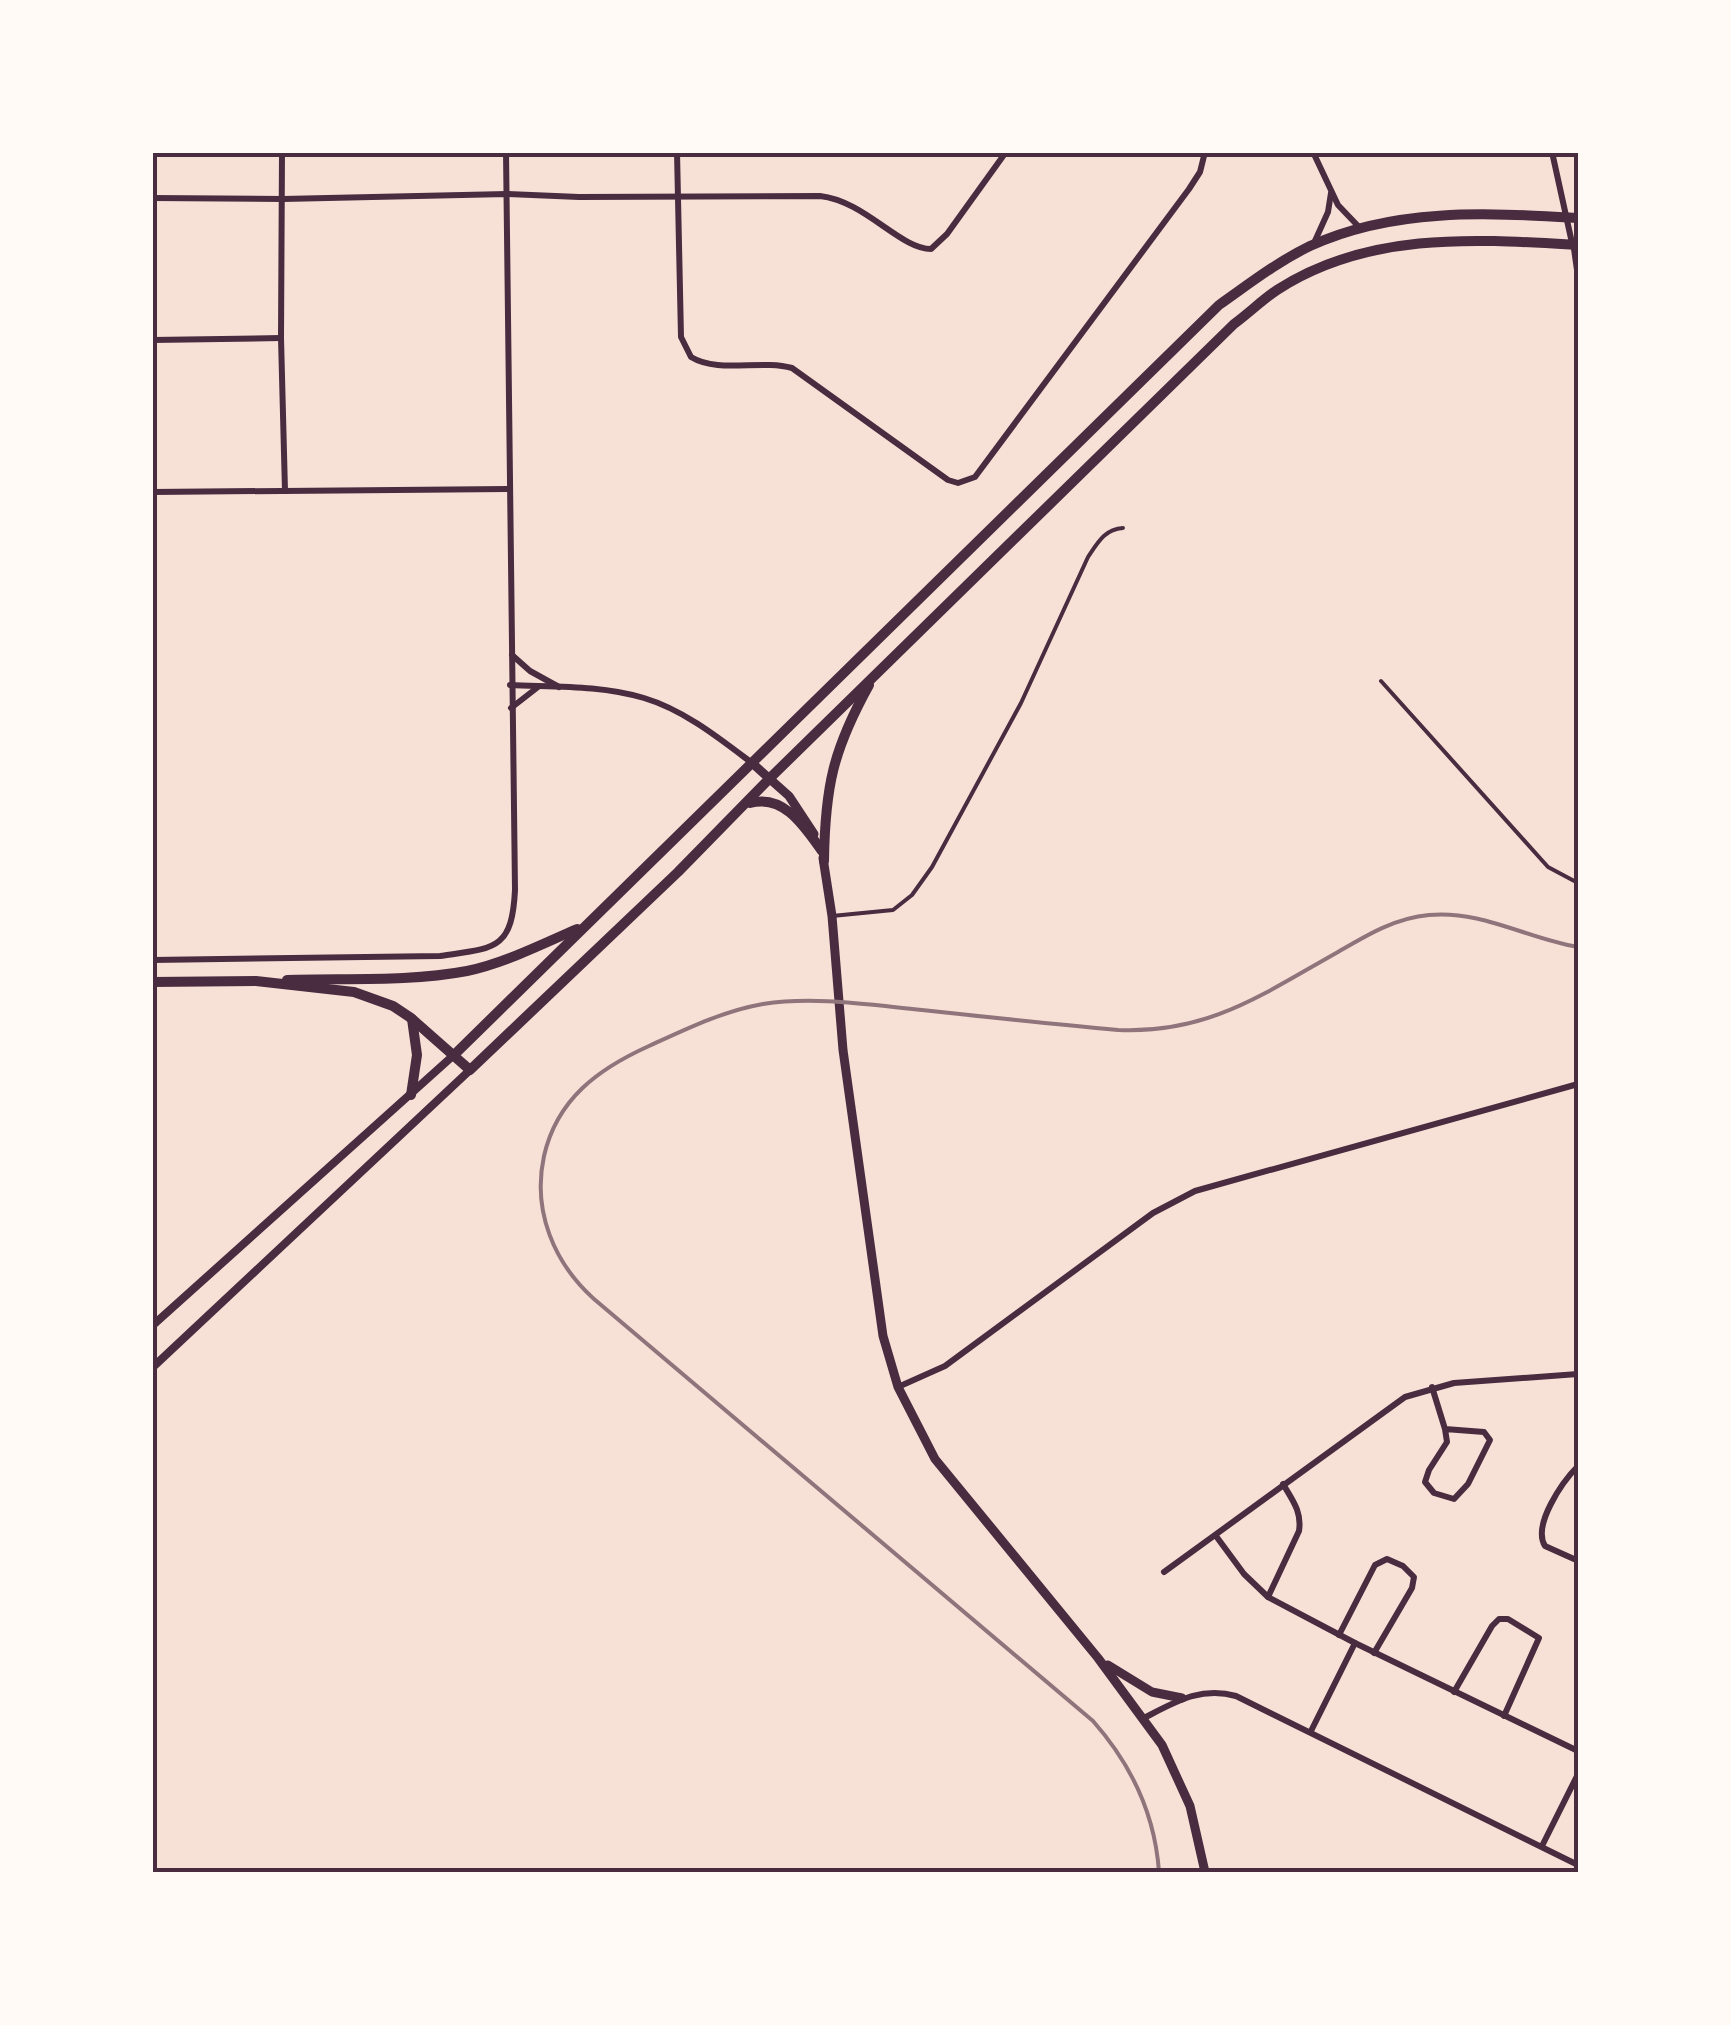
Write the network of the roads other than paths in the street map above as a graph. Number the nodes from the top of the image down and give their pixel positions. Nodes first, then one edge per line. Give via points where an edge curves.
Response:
1 (282, 152) edge
2 (506, 152) edge
3 (677, 152) edge
4 (1006, 152) edge
5 (1205, 152) edge
6 (1313, 152) edge
7 (1552, 152) edge
8 (1331, 192) junction
9 (506, 194) junction
10 (152, 198) edge
11 (677, 198) junction
12 (283, 199) junction
13 (1573, 218) edge
14 (1360, 228) junction
15 (1312, 245) junction
16 (1575, 245) edge
17 (1578, 284) edge
18 (281, 338) junction
19 (152, 340) edge
20 (508, 489) junction
21 (285, 491) junction
22 (152, 492) edge
23 (1123, 528) dead end
24 (512, 654) junction
25 (874, 676) junction
26 (1380, 681) dead end
27 (510, 685) junction
28 (539, 686) junction
29 (562, 688) junction
30 (511, 708) junction
31 (752, 763) junction
32 (770, 778) junction
33 (746, 804) junction
34 (822, 856) junction
35 (1578, 883) edge
36 (832, 916) junction
37 (584, 925) junction
38 (152, 960) edge
39 (256, 980) junction
40 (152, 982) edge
41 (412, 1018) junction
42 (455, 1054) junction
43 (470, 1070) junction
44 (1578, 1084) edge
45 (411, 1095) junction
46 (152, 1326) edge
47 (152, 1368) edge
48 (1578, 1374) edge
49 (898, 1387) junction
50 (1432, 1387) junction
51 (1446, 1429) junction
52 (1578, 1466) edge
53 (1283, 1484) junction
54 (1216, 1536) junction
55 (1578, 1558) edge
56 (1164, 1572) dead end
57 (1268, 1597) junction
58 (1340, 1635) junction
59 (1355, 1644) junction
60 (1374, 1652) junction
61 (1098, 1658) junction
62 (1454, 1692) junction
63 (1182, 1698) junction
64 (1504, 1716) junction
65 (1144, 1718) junction
66 (1312, 1731) junction
67 (1578, 1751) edge
68 (1578, 1774) edge
69 (1542, 1846) junction
70 (1578, 1865) edge
71 (1205, 1872) edge

1 - 12 street
2 - 9 street
3 - 11 street
4 - 11 street via 932,249 838,198
5 - 11 street via 1189,189 981,468 958,483 792,368 713,364 691,356 681,337
6 - 8 street
7 - 13 street
8 - 14 street
8 - 15 street
9 - 11 street
9 - 12 street
9 - 20 street
10 - 12 street
12 - 18 street
13 - 14 main road via 1436,214
13 - 16 street
14 - 15 main road
15 - 31 main road via 1219,305
16 - 17 lane
16 - 25 main road via 1400,244 1352,255 1278,290 1234,324
18 - 19 street
18 - 21 street
20 - 21 street
20 - 24 street
21 - 22 street
23 - 36 lane via 1112,529 1088,556 1022,704 912,895 893,910
24 - 27 street
24 - 29 street
25 - 32 main road
25 - 34 main road via 830,774
26 - 35 lane via 1548,867
27 - 28 street
27 - 30 street
28 - 29 street
28 - 30 street
29 - 31 street via 646,699 695,722
30 - 38 street via 515,890 512,924 496,944 440,956
31 - 32 main road
31 - 37 main road
32 - 33 main road
32 - 34 main road via 802,815
33 - 34 main road via 778,804
33 - 43 main road
34 - 36 main road
36 - 49 main road via 842,1050 883,1336
37 - 39 main road via 469,970
37 - 42 main road
39 - 40 main road
39 - 41 main road via 354,992
41 - 42 main road
41 - 45 main road
42 - 43 main road
42 - 45 street
43 - 47 street
44 - 49 street via 1195,1191 1153,1213 945,1366
45 - 46 street
48 - 50 street
49 - 61 main road via 935,1459
50 - 51 street
50 - 53 street via 1404,1397
51 - 51 street via 1447,1442 1425,1482 1454,1499 1490,1440 1484,1432
52 - 55 street via 1540,1532 1545,1546
53 - 54 street
53 - 57 street via 1298,1509 1299,1531
54 - 56 street
54 - 57 street
57 - 58 street
58 - 59 street
58 - 60 street via 1375,1565 1392,1560 1414,1583
59 - 60 street
59 - 66 street
60 - 62 street
61 - 63 main road via 1137,1684
61 - 65 main road
62 - 64 street
62 - 64 street via 1496,1622 1508,1619 1539,1638
63 - 65 street
63 - 66 street via 1222,1692
64 - 67 street
65 - 71 main road via 1176,1771
66 - 69 street
68 - 69 street
69 - 70 street

